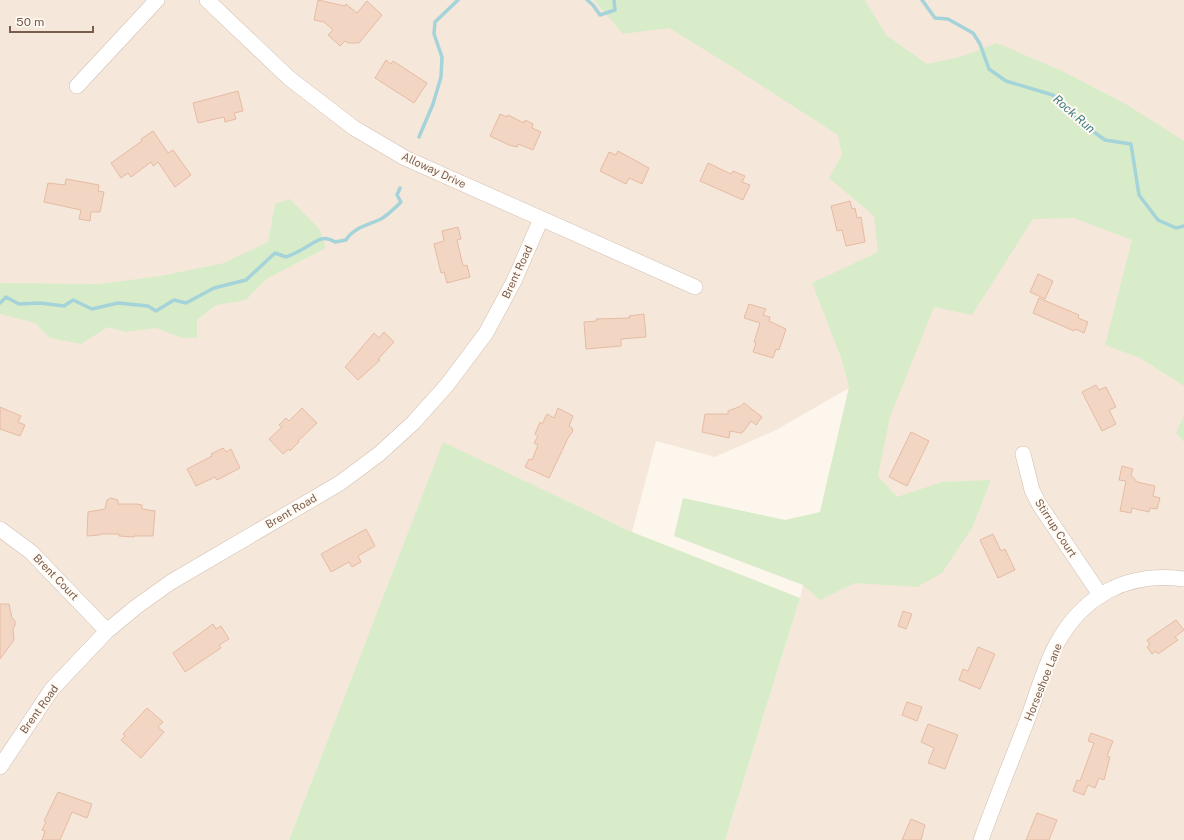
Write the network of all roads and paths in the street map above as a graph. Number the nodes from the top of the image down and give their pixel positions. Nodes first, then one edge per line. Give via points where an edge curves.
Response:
1 (158, 0) edge
2 (207, 0) edge
3 (77, 86) dead end
4 (541, 219) junction
5 (695, 287) dead end
6 (1023, 454) dead end
7 (0, 529) edge
8 (1184, 579) edge
9 (1101, 596) junction
10 (107, 631) junction
11 (0, 767) edge
12 (981, 840) edge

1 - 3 street
2 - 4 street, Alloway Drive via 289,78 354,128 405,158
4 - 5 street, Alloway Drive
4 - 10 street, Brent Road via 514,281 486,333 447,385 413,423 379,454 340,483 172,582 136,606
6 - 9 street, Stirrup Court via 1032,490 1039,504
7 - 10 street, Brent Court via 31,552
8 - 9 street, Horseshoe Lane via 1166,576 1136,580 1113,586
9 - 12 street, Horseshoe Lane via 1075,615 1056,645
10 - 11 street, Brent Road via 52,689

